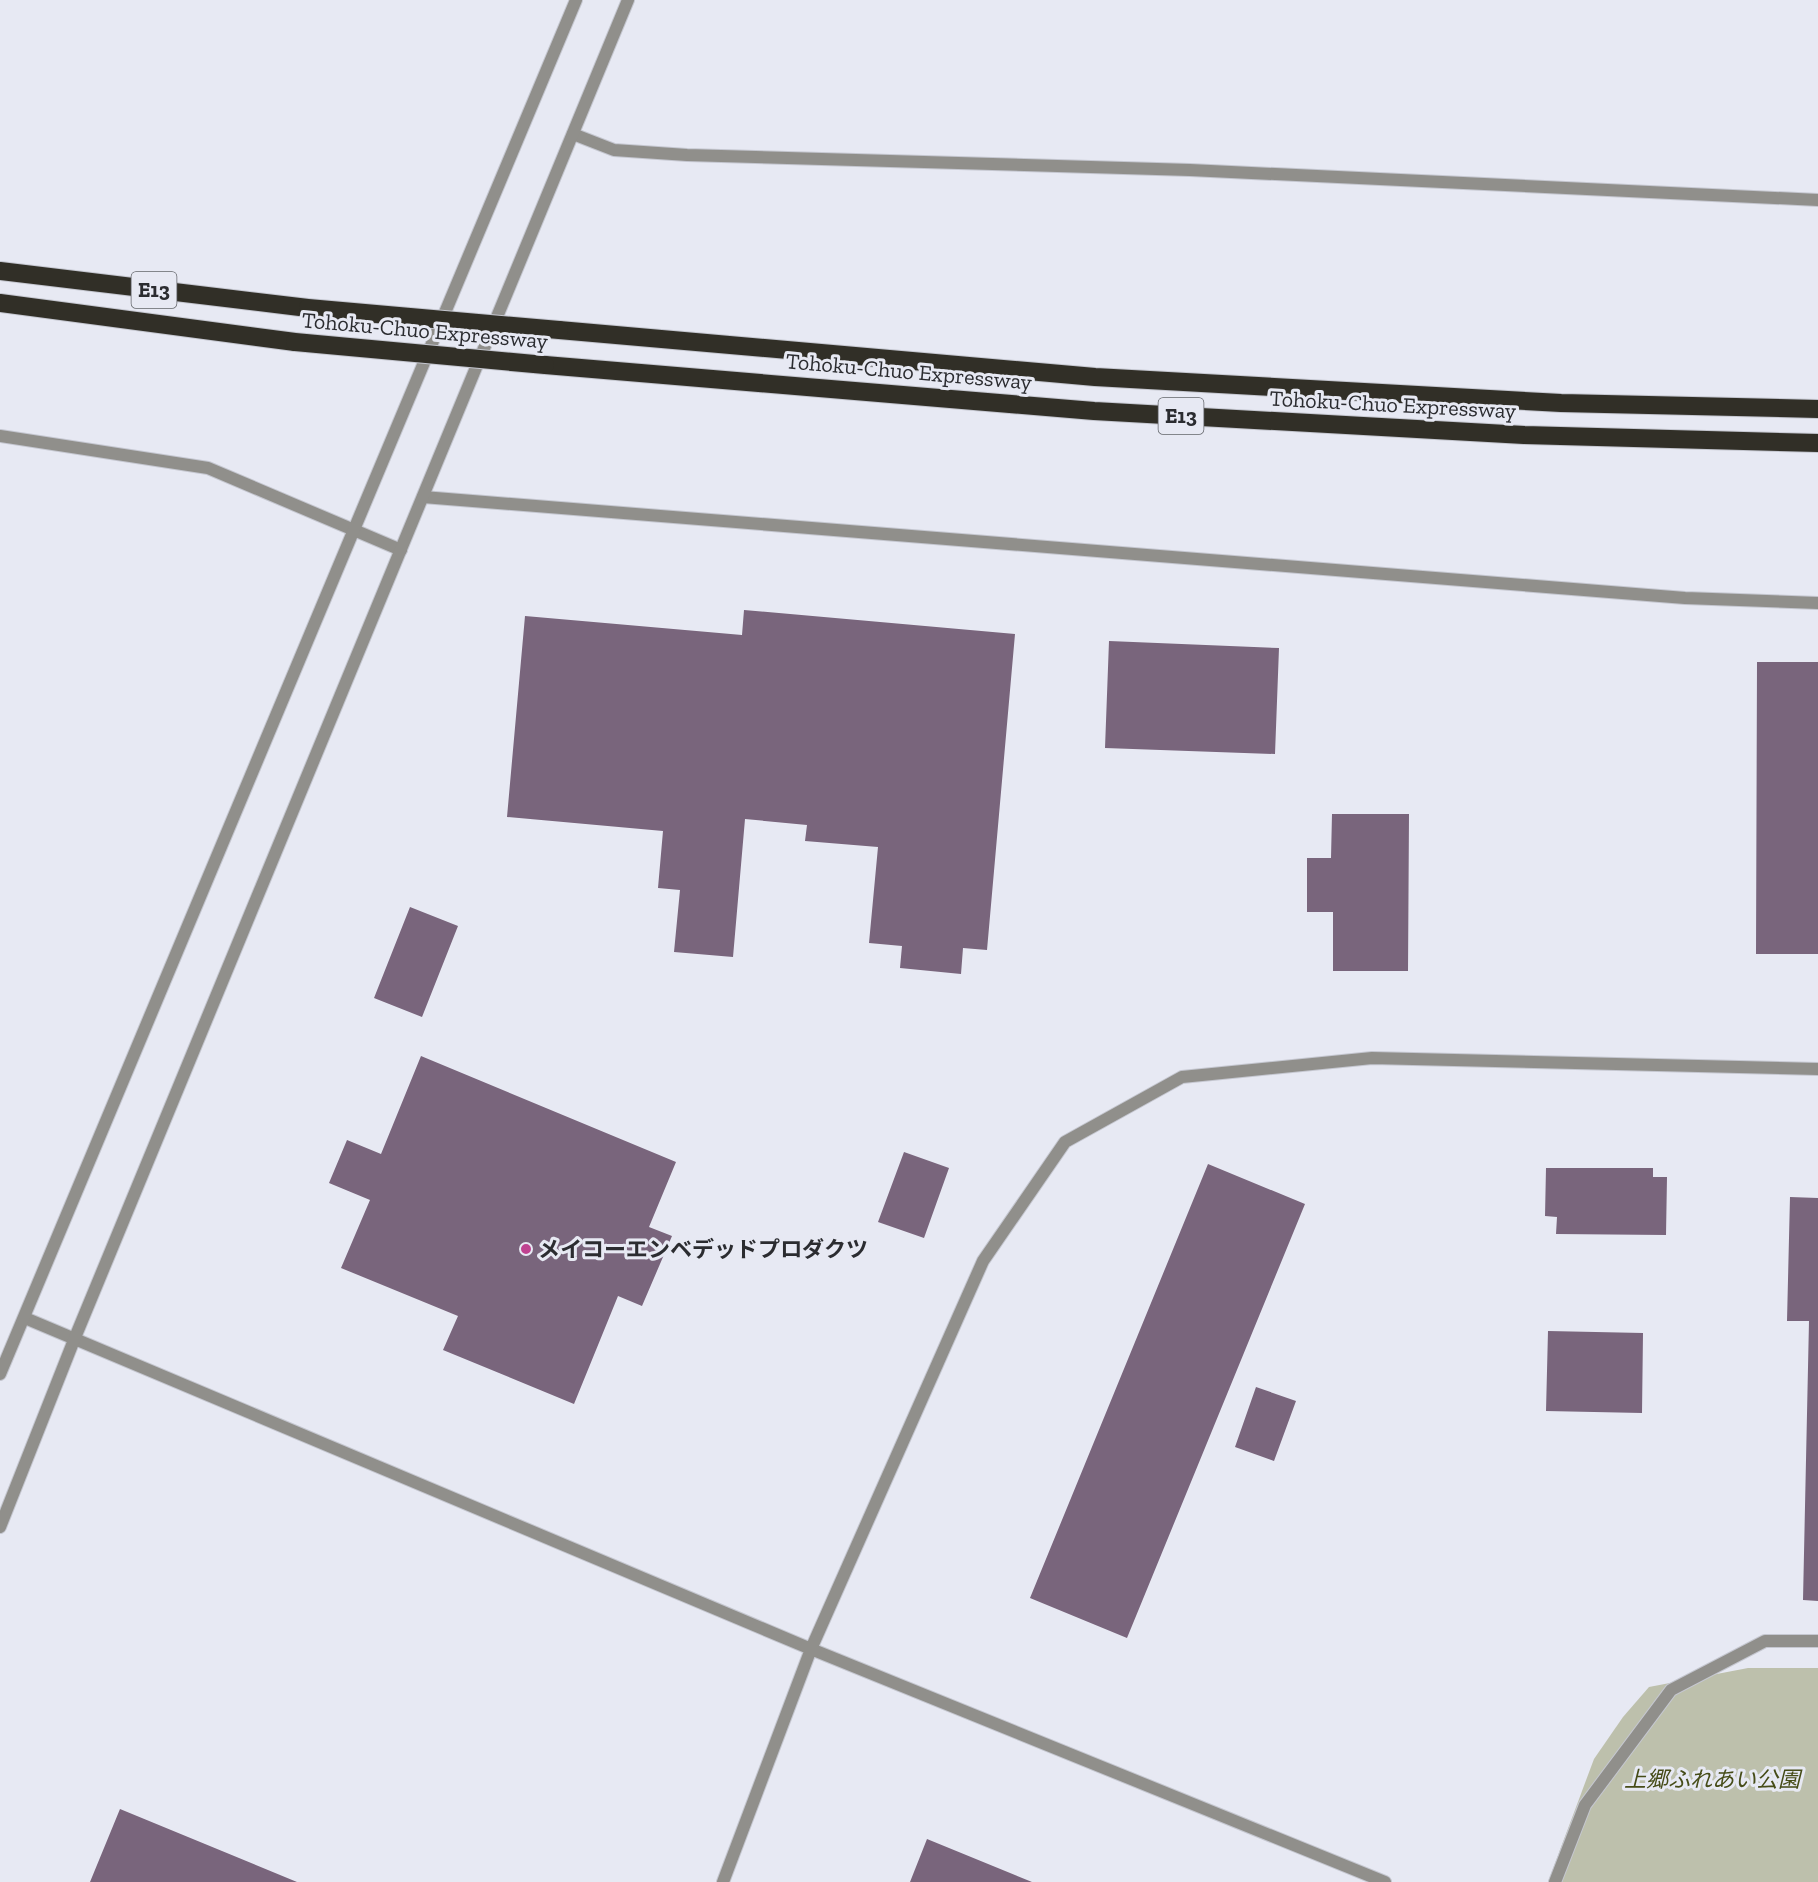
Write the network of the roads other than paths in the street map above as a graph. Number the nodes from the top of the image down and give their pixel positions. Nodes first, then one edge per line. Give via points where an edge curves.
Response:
1 (576, 0) edge
2 (628, 0) edge
3 (573, 134) junction
4 (1818, 200) edge
5 (0, 271) edge
6 (0, 303) edge
7 (1818, 409) edge
8 (0, 436) edge
9 (1818, 444) edge
10 (423, 497) junction
11 (354, 530) junction
12 (401, 550) junction
13 (1818, 603) edge
14 (1818, 1069) edge
15 (25, 1318) junction
16 (74, 1340) junction
17 (0, 1374) edge
18 (0, 1527) edge
19 (1818, 1641) edge
20 (811, 1649) junction
21 (723, 1882) edge
22 (1385, 1882) edge
23 (1555, 1882) edge

1 - 11 street
2 - 3 street
3 - 4 street via 614,150 687,155 1190,170
3 - 10 street
5 - 7 highway, Tohoku-Chuo Expressway / E13, bridge via 308,308 1107,378 1561,403
6 - 9 highway, Tohoku-Chuo Expressway / E13, bridge via 295,342 1094,411 1524,435
8 - 11 street via 208,468
10 - 12 street
10 - 13 street via 1685,598
11 - 12 street
11 - 15 street
12 - 16 street
14 - 20 street via 1349,1060 1182,1077 1065,1142 983,1261
15 - 16 street
15 - 17 street
16 - 18 street
16 - 20 street
19 - 23 street via 1765,1641 1671,1690 1586,1805
20 - 21 street
20 - 22 street

